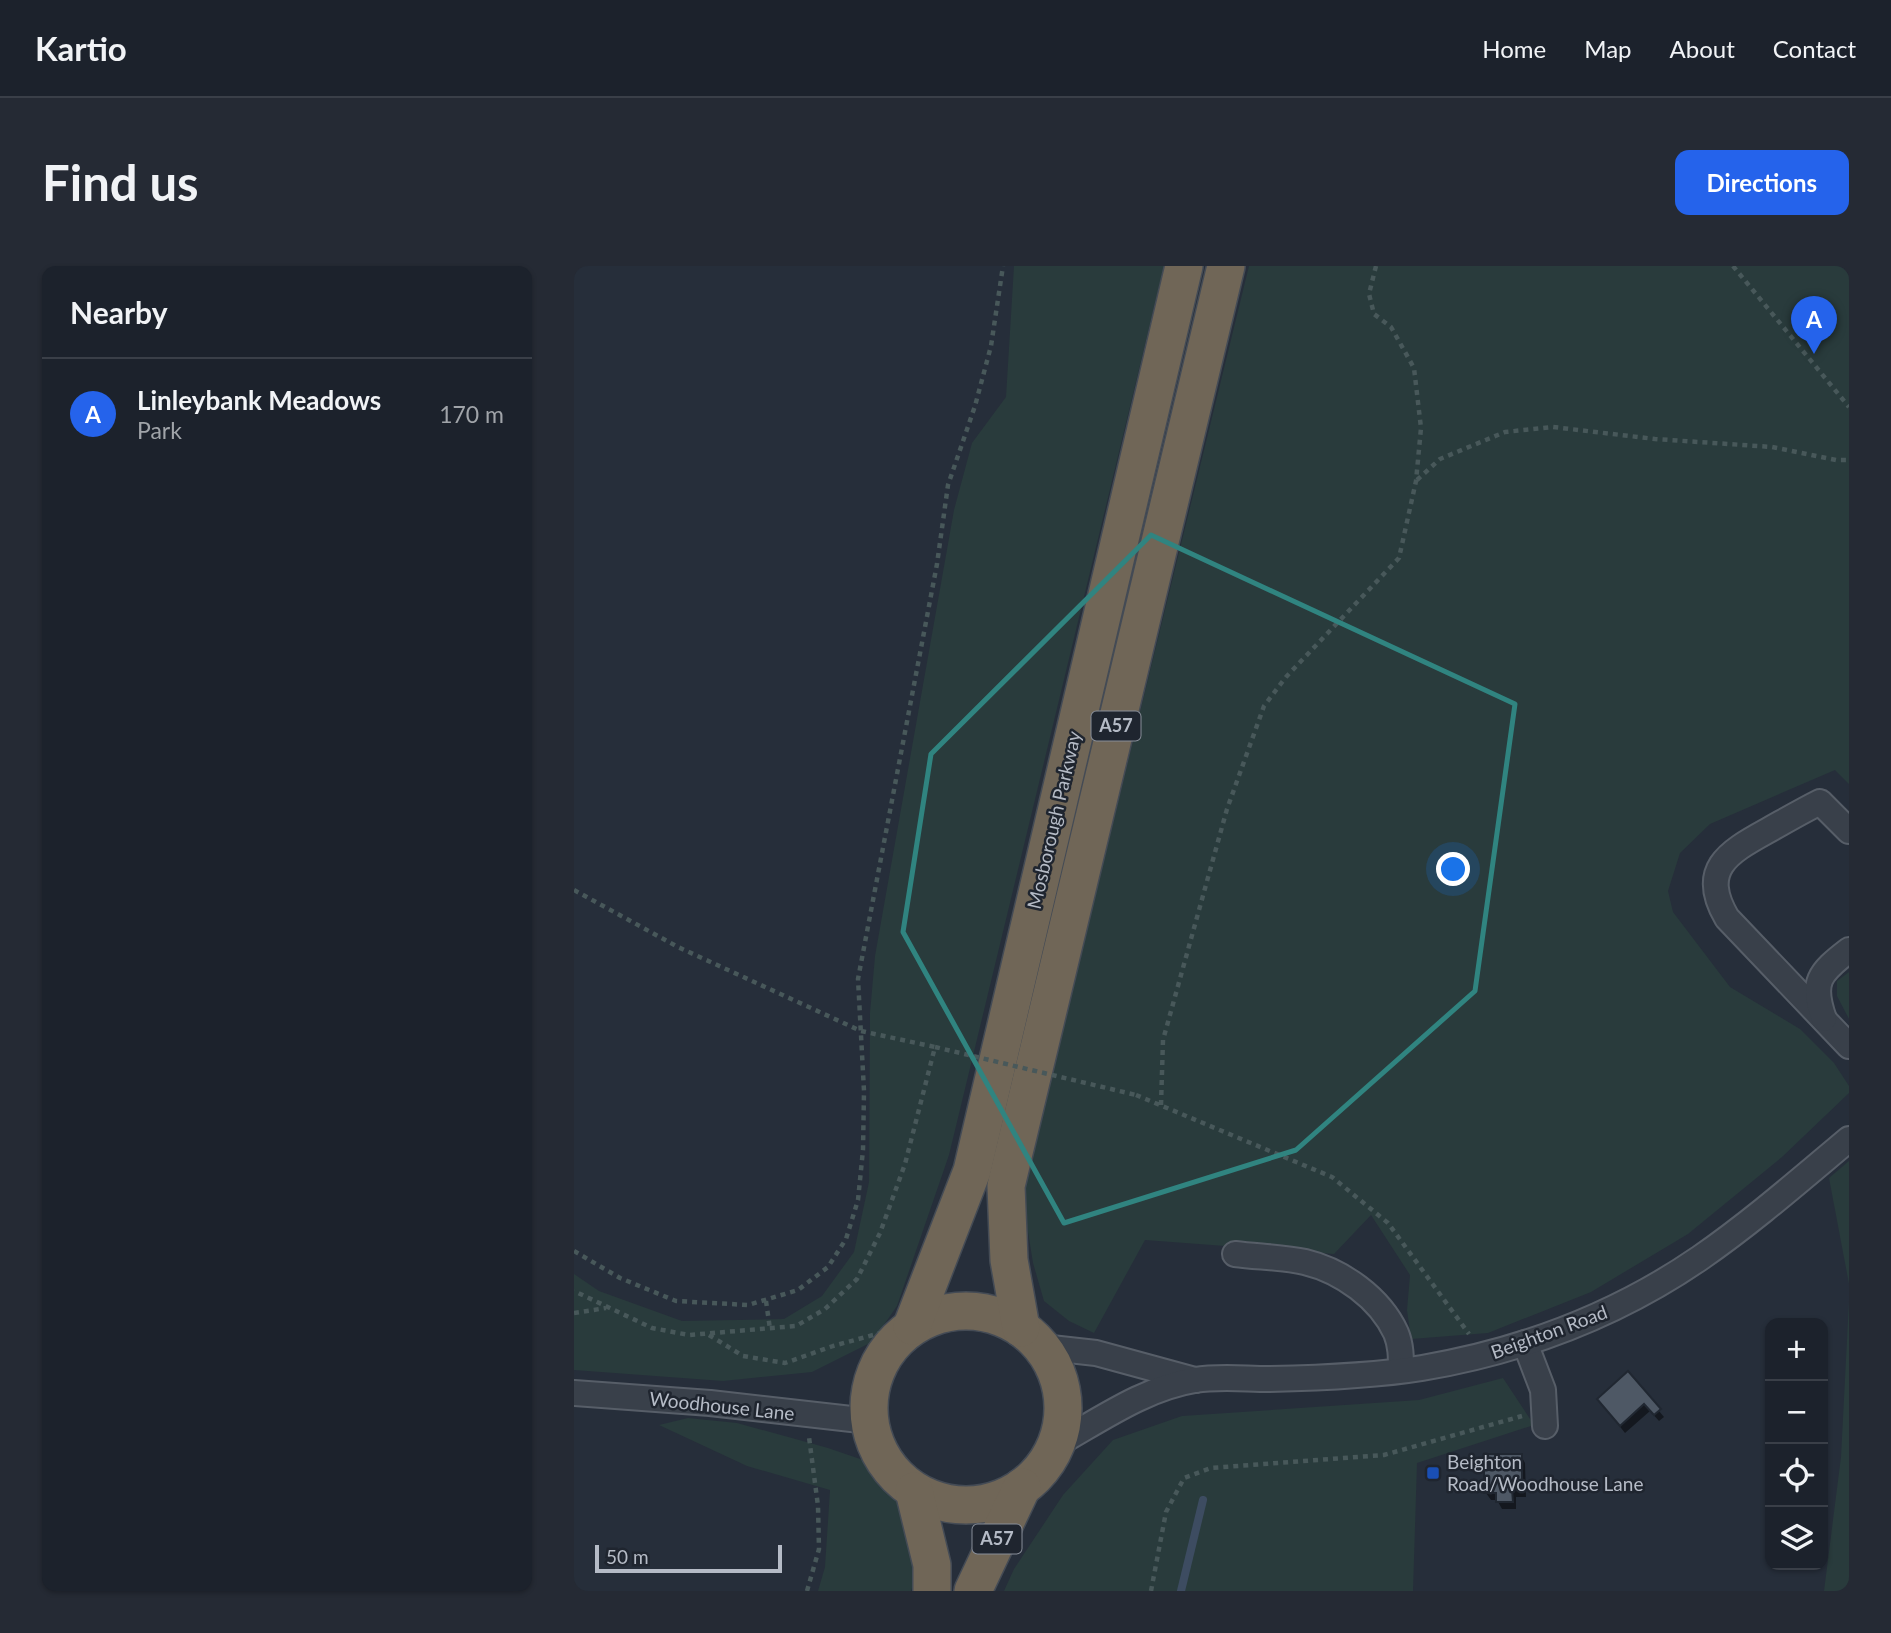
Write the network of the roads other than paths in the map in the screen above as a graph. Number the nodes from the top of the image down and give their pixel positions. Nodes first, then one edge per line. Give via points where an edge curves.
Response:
1 (1184, 266) edge
2 (1226, 266) edge
3 (1849, 831) edge
4 (1849, 950) edge
5 (1826, 1023) junction
6 (1849, 1046) edge
7 (1849, 1139) edge
8 (1235, 1254) dead end
9 (910, 1328) junction
10 (1032, 1337) junction
11 (1525, 1343) junction
12 (1401, 1370) junction
13 (1196, 1380) junction
14 (574, 1392) edge
15 (1545, 1418) road end
16 (869, 1421) junction
17 (1056, 1444) junction
18 (1022, 1487) junction
19 (914, 1491) junction
20 (932, 1591) edge
21 (973, 1591) edge

1 - 9 highway, Mosborough Parkway / A57 via 972,1171
2 - 10 highway, Mosborough Parkway / A57 via 1006,1186 1009,1260
3 - 5 street via 1820,802 1735,849 1720,866 1715,886 1727,918
4 - 5 street via 1818,981
5 - 6 street
7 - 11 street, Beighton Road via 1699,1259 1590,1320
8 - 12 street via 1305,1262 1338,1274 1384,1313 1401,1349
9 - 10 highway via 943,1313 976,1310
9 - 16 highway via 885,1352 871,1383
10 - 13 street, Beighton Road
10 - 17 highway via 1062,1390 1062,1424
11 - 12 street, Beighton Road via 1484,1356
11 - 15 street via 1543,1390
12 - 13 street, Beighton Road
13 - 17 street, Beighton Road via 1150,1393
14 - 16 street, Woodhouse Lane
16 - 19 highway via 888,1468
17 - 18 highway via 1039,1473
18 - 19 highway via 992,1502 964,1506
18 - 21 highway, A57
19 - 20 highway via 932,1565

